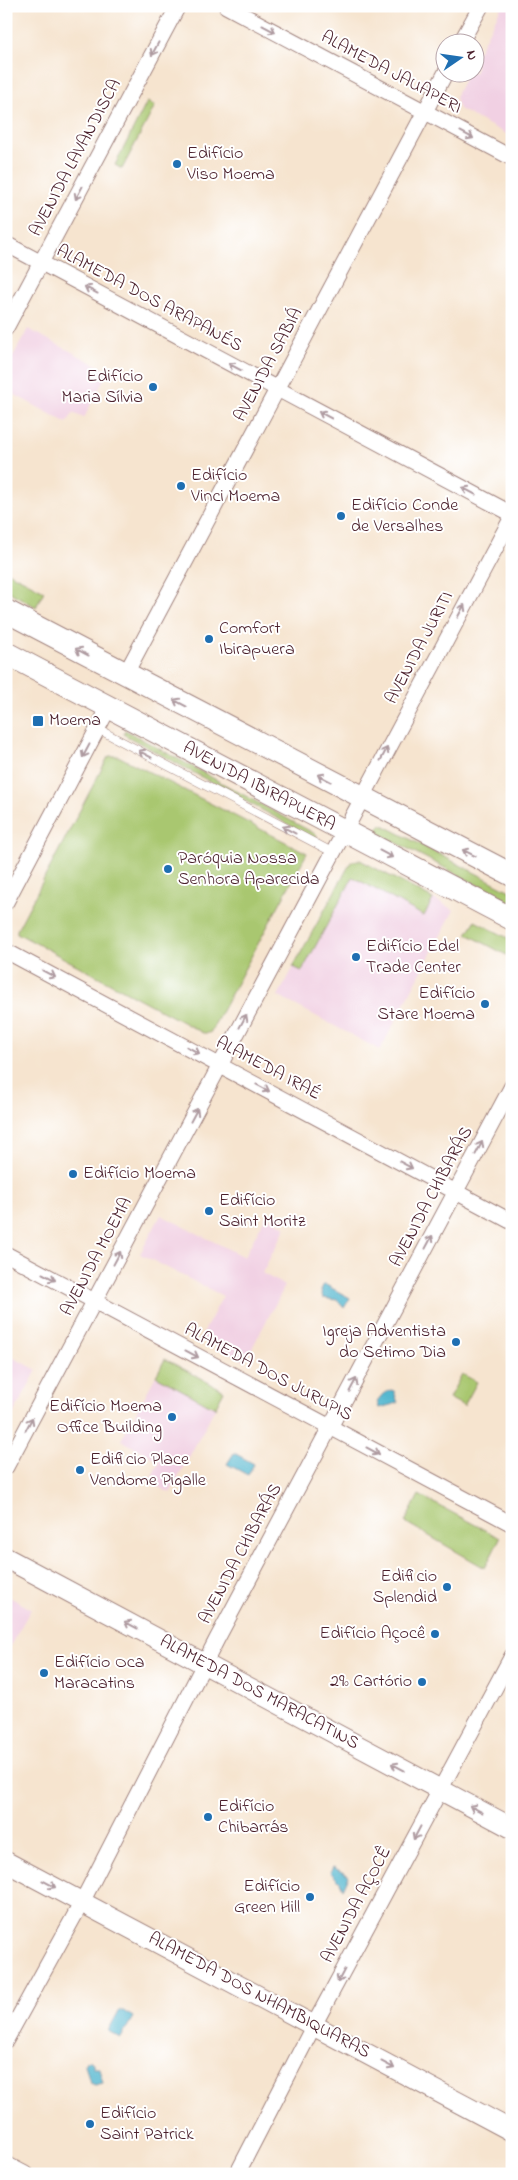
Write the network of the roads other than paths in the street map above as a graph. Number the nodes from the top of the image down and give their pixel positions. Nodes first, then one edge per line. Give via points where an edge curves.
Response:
1 (178, 6) edge
2 (226, 6) edge
3 (481, 6) edge
4 (467, 32) edge
5 (440, 82) edge
6 (424, 112) junction
7 (512, 158) edge
8 (6, 244) edge
9 (41, 263) junction
10 (6, 328) edge
11 (278, 390) junction
12 (512, 515) edge
13 (6, 612) edge
14 (6, 653) edge
15 (125, 675) junction
16 (109, 707) junction
17 (98, 729) junction
18 (362, 797) junction
19 (343, 831) junction
20 (332, 852) junction
21 (512, 875) edge
22 (6, 902) edge
23 (512, 919) edge
24 (6, 951) edge
25 (220, 1065) junction
26 (512, 1086) edge
27 (456, 1191) junction
28 (512, 1222) edge
29 (6, 1254) edge
30 (94, 1301) junction
31 (330, 1428) junction
32 (6, 1467) edge
33 (512, 1524) edge
34 (6, 1558) edge
35 (512, 1656) edge
36 (204, 1664) junction
37 (440, 1790) junction
38 (512, 1828) edge
39 (6, 1862) edge
40 (82, 1902) junction
41 (314, 2025) junction
42 (6, 2040) edge
43 (512, 2131) edge
44 (6, 2164) edge
45 (25, 2174) edge
46 (237, 2174) edge

1 -> 9 street, AVENIDA LAVANDISCA
2 -> 6 street, ALAMEDA JAUAPERI
3 - 4 street
5 - 6 street, AVENIDA SABIÁ
6 -> 7 street, ALAMEDA JAUAPERI
6 - 11 street, AVENIDA SABIÁ
8 - 9 street, ALAMEDA DOS ARAPANÉS
9 - 10 street, AVENIDA LAVANDISCA
11 -> 9 street, ALAMEDA DOS ARAPANÉS
12 -> 11 street, ALAMEDA DOS ARAPANÉS
11 - 15 street, AVENIDA SABIÁ
18 -> 12 street, AVENIDA JURITI
15 -> 13 main road
14 - 16 main road, AVENIDA IBIRAPUERA
18 -> 15 main road
16 - 17 street
16 - 19 main road, AVENIDA IBIRAPUERA
20 -> 17 lane, AVENIDA IBIRAPUERA
17 -> 22 street
18 - 19 street
21 -> 18 main road
19 - 20 street, AVENIDA MOEMA
19 -> 23 main road, AVENIDA IBIRAPUERA
25 -> 20 street, AVENIDA MOEMA
24 -> 25 street, ALAMEDA IRAÉ
25 -> 27 street, ALAMEDA IRAÉ
30 -> 25 street, AVENIDA MOEMA
27 -> 26 street, AVENIDA CHIBARÁS
27 - 28 street, ALAMEDA IRAÉ
31 -> 27 street, AVENIDA CHIBARÁS
29 -> 30 street, ALAMEDA DOS JURUPIS
30 -> 31 street, ALAMEDA DOS JURUPIS
32 -> 30 street, AVENIDA MOEMA
31 -> 33 street, ALAMEDA DOS JURUPIS
31 - 36 street, AVENIDA CHIBARÁS
36 -> 34 main road, ALAMEDA DOS MARACATINS
35 - 37 street, AVENIDA AÇOCÊ
37 -> 36 main road, ALAMEDA DOS MARACATINS
36 - 40 street, AVENIDA CHIBARÁS
38 -> 37 main road, ALAMEDA DOS MARACATINS
37 -> 41 street, AVENIDA AÇOCÊ
39 -> 40 main road, ALAMEDA DOS NHAMBIQUARAS
40 - 41 main road, ALAMEDA DOS NHAMBIQUARAS
40 - 42 street, AVENIDA CHIBARÁS
41 -> 43 main road, ALAMEDA DOS NHAMBIQUARAS
41 - 46 street, AVENIDA AÇOCÊ
44 - 45 street

